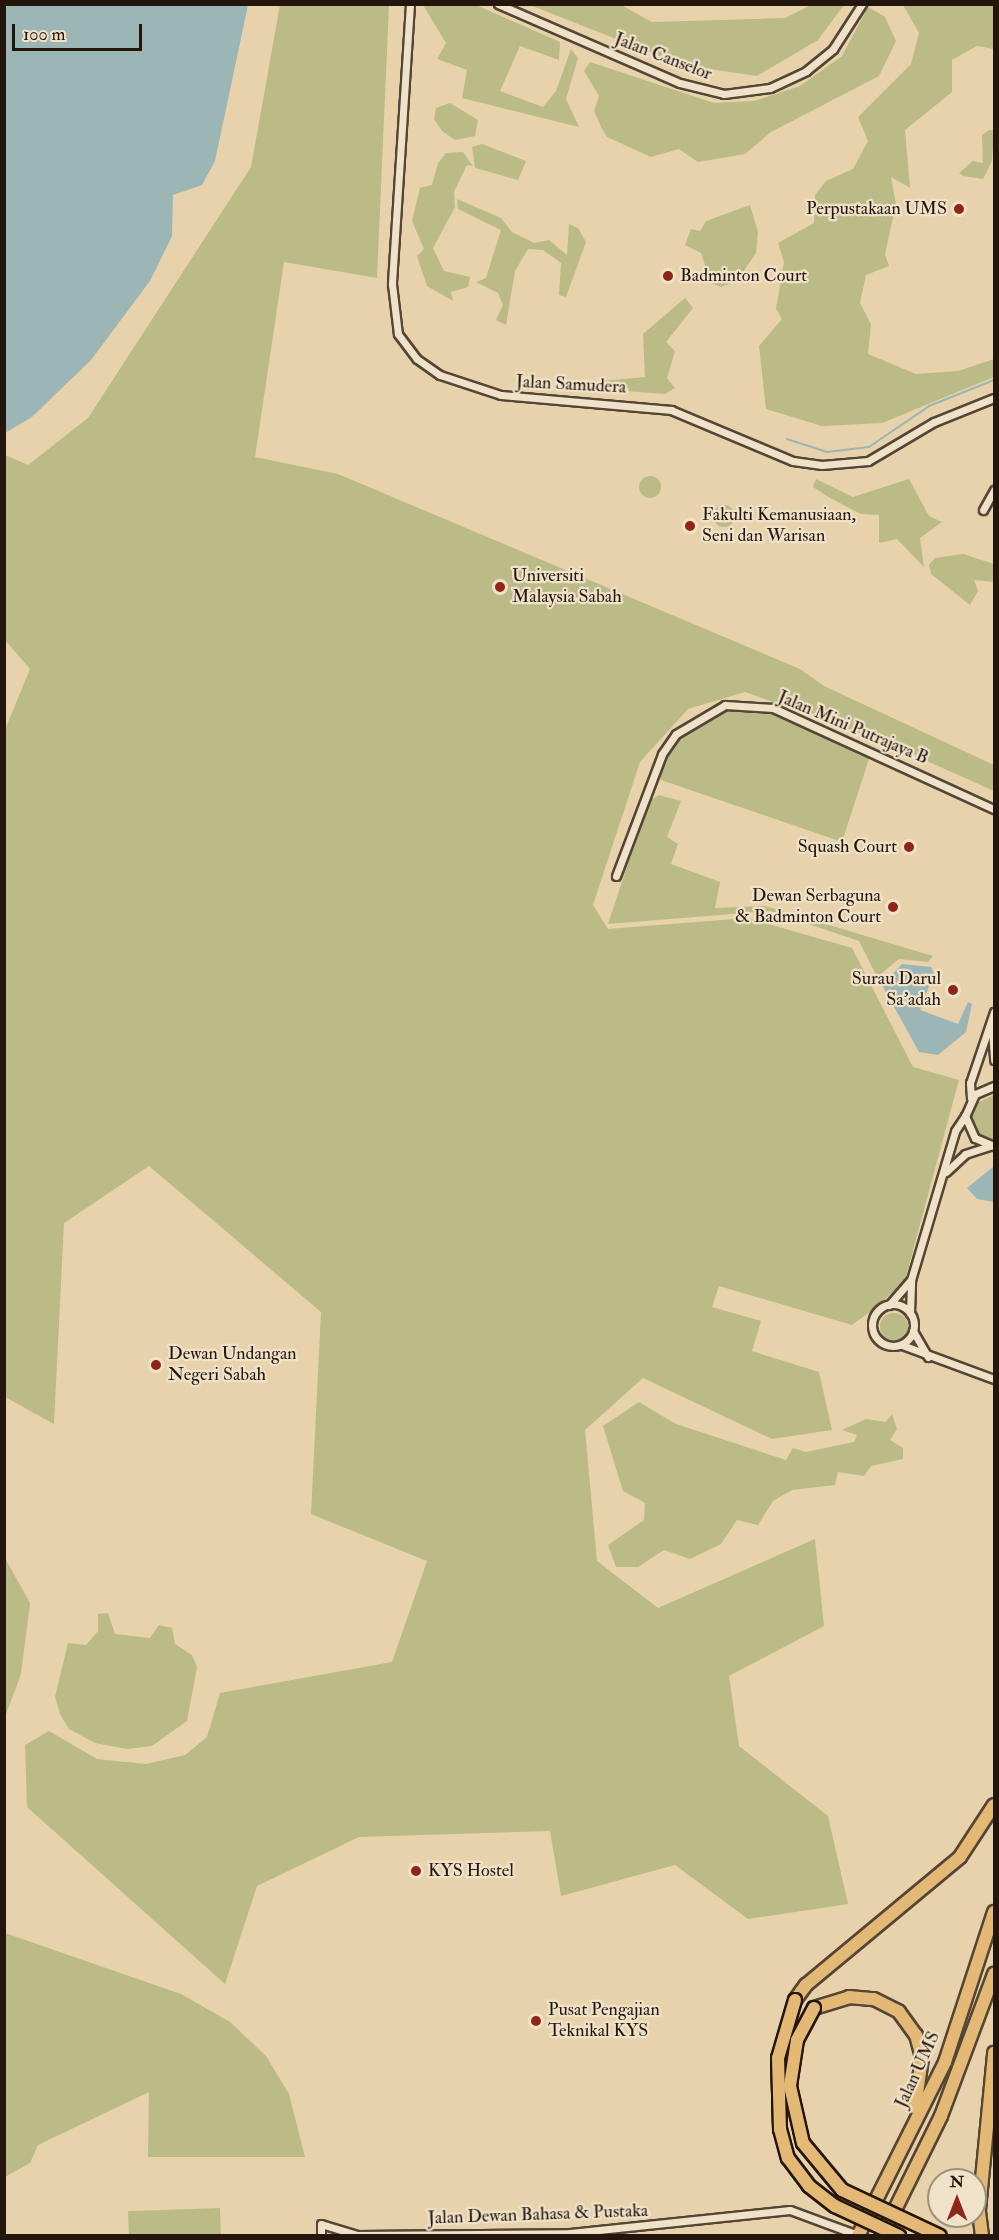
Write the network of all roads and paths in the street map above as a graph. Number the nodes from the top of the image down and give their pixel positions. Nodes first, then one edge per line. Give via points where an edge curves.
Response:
1 (411, 4) edge
2 (498, 4) edge
3 (862, 4) edge
4 (994, 398) edge
5 (994, 490) edge
6 (982, 510) dead end
7 (994, 809) edge
8 (616, 876) dead end
9 (994, 1014) edge
10 (994, 1060) edge
11 (994, 1086) edge
12 (971, 1098) junction
13 (965, 1116) junction
14 (993, 1146) edge
15 (944, 1173) junction
16 (911, 1280) junction
17 (889, 1305) junction
18 (910, 1313) junction
19 (913, 1331) junction
20 (902, 1345) junction
21 (928, 1357) junction
22 (994, 1379) edge
23 (994, 1805) edge
24 (994, 1912) edge
25 (994, 1974) edge
26 (994, 2053) edge
27 (903, 2143) junction
28 (321, 2235) edge
29 (358, 2235) edge
30 (858, 2235) edge
31 (882, 2235) edge
32 (899, 2235) edge
33 (940, 2235) edge
34 (982, 2235) edge

1 - 4 street, Jalan Samudera via 392,284 398,334 417,359 441,375 501,395 671,410 793,461 822,465 868,461 934,422
2 - 3 street, Jalan Canselor via 680,82 724,94 770,88 806,71 833,48
5 - 6 street
7 - 8 street, Jalan Mini Putrajaya B via 773,708 724,705 676,734 662,753
9 - 10 street
9 - 12 street via 970,1083
11 - 12 street
12 - 13 street
13 - 14 street via 975,1138
13 - 15 street via 955,1131
14 - 15 street via 965,1154
15 - 16 street
16 - 17 street
16 - 18 street
17 - 18 street
17 - 20 street via 873,1318 874,1335 886,1346
18 - 19 street
19 - 20 street
19 - 21 street
20 - 21 street
21 - 22 street
23 - 32 highway, bridge via 960,1857 806,1984 795,2000 778,2058 780,2129 788,2158 809,2186 835,2206
24 - 27 highway, Jalan UMS via 948,2053
25 - 31 highway, Jalan UMS via 944,2108
26 - 34 highway via 979,2210
27 - 30 highway, Jalan UMS
27 - 33 highway, bridge via 921,2091 922,2058 916,2035 899,2012 874,1999 830,1999 814,2008 797,2040 790,2086 803,2143 842,2190
28 - 29 street, Jalan Dewan Bahasa & Pustaka via 321,2224
29 - 30 street, Jalan Dewan Bahasa & Pustaka via 620,2231 790,2210

